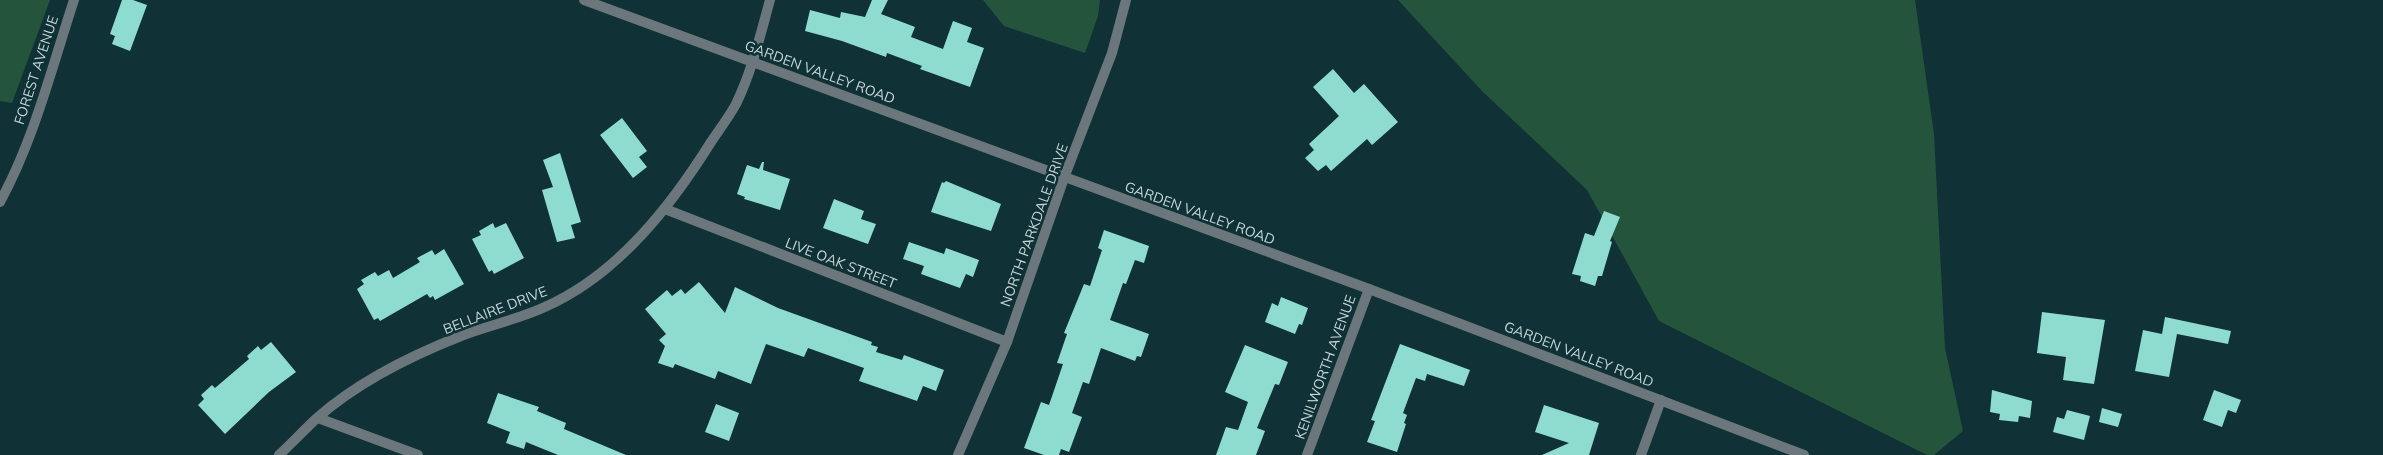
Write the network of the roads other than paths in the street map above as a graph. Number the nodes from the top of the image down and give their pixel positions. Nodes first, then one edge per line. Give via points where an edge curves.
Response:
1 (74, 0) edge
2 (584, 0) edge
3 (770, 0) edge
4 (1126, 0) edge
5 (753, 62) junction
6 (1064, 178) junction
7 (0, 202) edge
8 (665, 209) junction
9 (1369, 289) junction
10 (1007, 342) junction
11 (1661, 400) junction
12 (318, 418) junction
13 (280, 455) edge
14 (418, 455) edge
15 (958, 455) edge
16 (1307, 455) edge
17 (1640, 455) edge
18 (1804, 455) edge

1 - 7 street, FOREST AVENUE via 28,139
2 - 5 street, GARDEN VALLEY ROAD
3 - 5 street, BELLAIRE DRIVE
4 - 6 street, NORTH PARKDALE DRIVE via 1112,53
5 - 6 street, GARDEN VALLEY ROAD
5 - 8 street, BELLAIRE DRIVE via 735,105
6 - 9 street, GARDEN VALLEY ROAD
6 - 10 street, NORTH PARKDALE DRIVE
8 - 10 street, LIVE OAK STREET
8 - 12 street, BELLAIRE DRIVE via 621,254 581,286 548,306 400,362
9 - 11 street, GARDEN VALLEY ROAD
9 - 16 street, KENILWORTH AVENUE
10 - 15 street, NORTH PARKDALE DRIVE
11 - 17 street
11 - 18 street, GARDEN VALLEY ROAD
12 - 13 street, BELLAIRE DRIVE
12 - 14 street

